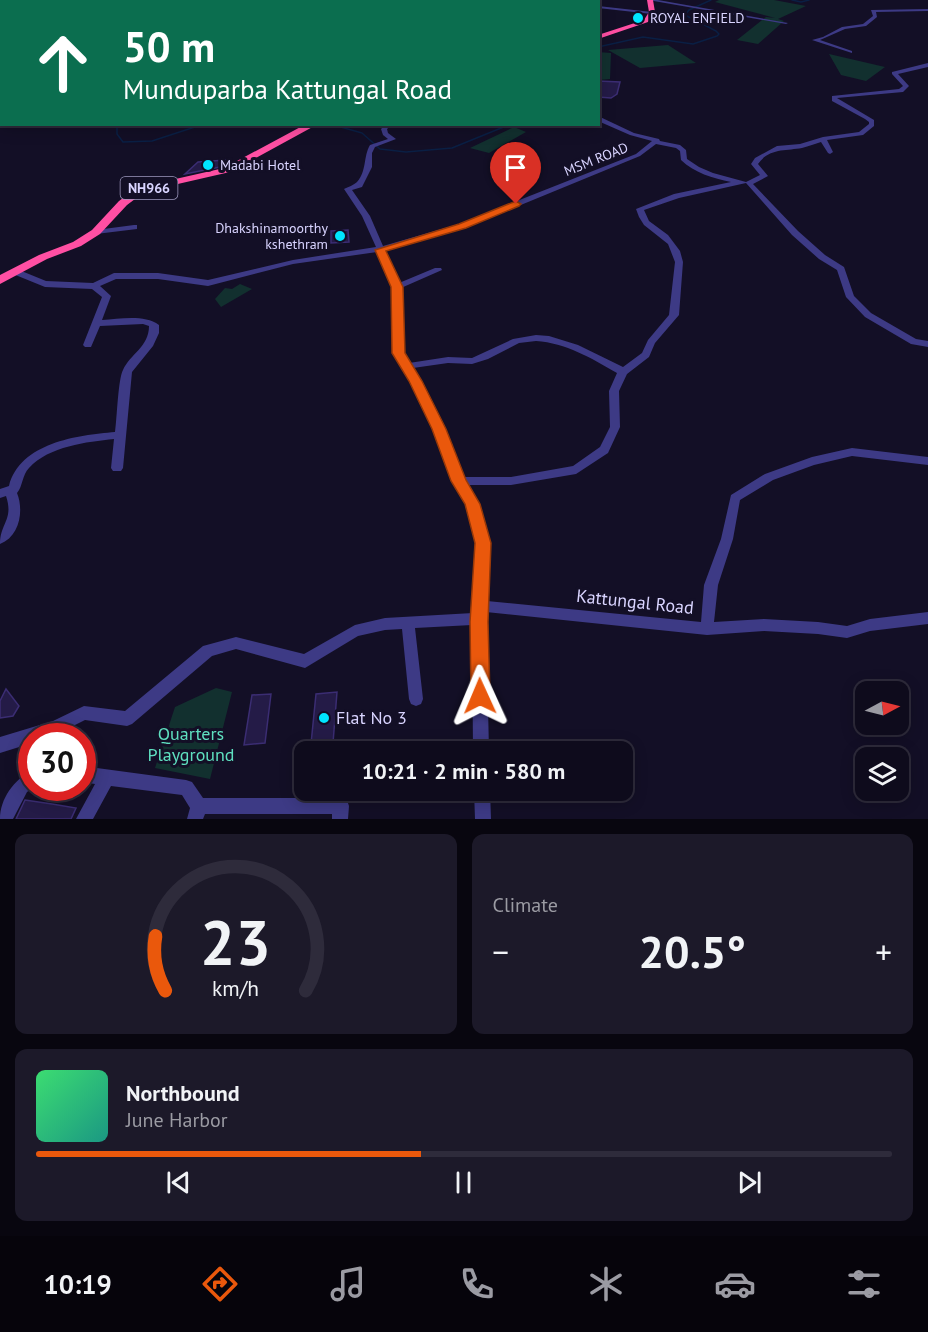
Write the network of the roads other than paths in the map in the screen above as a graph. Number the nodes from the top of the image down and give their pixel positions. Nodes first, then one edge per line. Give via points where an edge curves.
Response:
1 (650, 0) edge
2 (600, 7) edge
3 (928, 10) edge
4 (652, 13) junction
5 (786, 23) dead end
6 (600, 36) edge
7 (850, 52) dead end
8 (928, 66) edge
9 (600, 119) edge
10 (310, 126) edge
11 (388, 126) edge
12 (823, 139) junction
13 (654, 142) junction
14 (830, 152) dead end
15 (746, 183) junction
16 (134, 227) dead end
17 (119, 229) junction
18 (96, 232) junction
19 (118, 239) dead end
20 (380, 249) junction
21 (438, 270) dead end
22 (16, 272) junction
23 (0, 280) edge
24 (94, 286) junction
25 (397, 287) junction
26 (97, 323) junction
27 (928, 344) edge
28 (88, 345) dead end
29 (407, 366) junction
30 (622, 372) junction
31 (121, 435) junction
32 (928, 461) edge
33 (117, 468) dead end
34 (459, 481) junction
35 (5, 493) edge
36 (0, 539) edge
37 (481, 612) junction
38 (928, 618) edge
39 (408, 623) junction
40 (707, 629) junction
41 (416, 699) dead end
42 (481, 741) edge
43 (0, 745) edge
44 (96, 776) edge
45 (107, 778) junction
46 (18, 792) edge
47 (482, 801) edge
48 (197, 813) edge
49 (4, 819) edge
50 (84, 819) edge
51 (340, 819) edge
52 (483, 819) edge

1 - 4 highway
1 - 5 street
2 - 4 street
3 - 7 street via 873,11 875,16 864,25 814,40
4 - 6 highway via 646,21
8 - 12 street via 894,73 906,86 902,91 834,97 864,115 872,125 861,134
9 - 13 street, MSM ROAD via 632,134 657,140
10 - 18 highway, NH966 via 227,170 135,194
11 - 20 street via 385,135 393,139 376,145 369,153 369,167 359,185 348,189 366,216
12 - 14 street
12 - 15 street via 779,147 757,159 754,164 764,176
13 - 15 street via 678,146 683,150 684,160 700,170
13 - 20 street, MSM ROAD via 638,155 462,226
15 - 27 street via 795,233 841,269 850,297 868,315 914,342
15 - 30 street via 677,196 640,209 647,224 674,245 680,262 674,315 651,342 646,355
16 - 17 street
17 - 18 street
17 - 19 street
18 - 22 highway, NH966
20 - 24 street, MSM ROAD via 293,262 208,283 158,276 114,276
20 - 25 street
21 - 25 street
22 - 23 highway, NH966
22 - 24 street via 45,284
24 - 26 street via 107,296
25 - 29 street via 398,353
26 - 28 street
26 - 31 street via 150,322 154,326 148,346 127,371
29 - 30 street via 432,361 471,361 523,339 543,338 574,348
29 - 34 street via 439,429
30 - 34 street via 614,391 615,427 604,450 576,470 511,481
31 - 33 street
31 - 35 street via 65,443 29,461 14,480 14,489
32 - 40 street via 852,452 812,460 769,477 735,498 711,585
34 - 37 street via 472,504 483,543
35 - 36 street via 17,510
37 - 39 street, Kattungal Road
37 - 40 street, Kattungal Road
37 - 42 street
38 - 40 street, Kattungal Road via 847,632 764,625
39 - 41 street
39 - 43 street, Kattungal Road via 355,631 305,661 236,643 208,651 128,719 84,713 56,728
44 - 45 street
45 - 48 street via 186,788
45 - 50 street
46 - 49 street
47 - 52 street
48 - 51 street via 270,805 341,806

